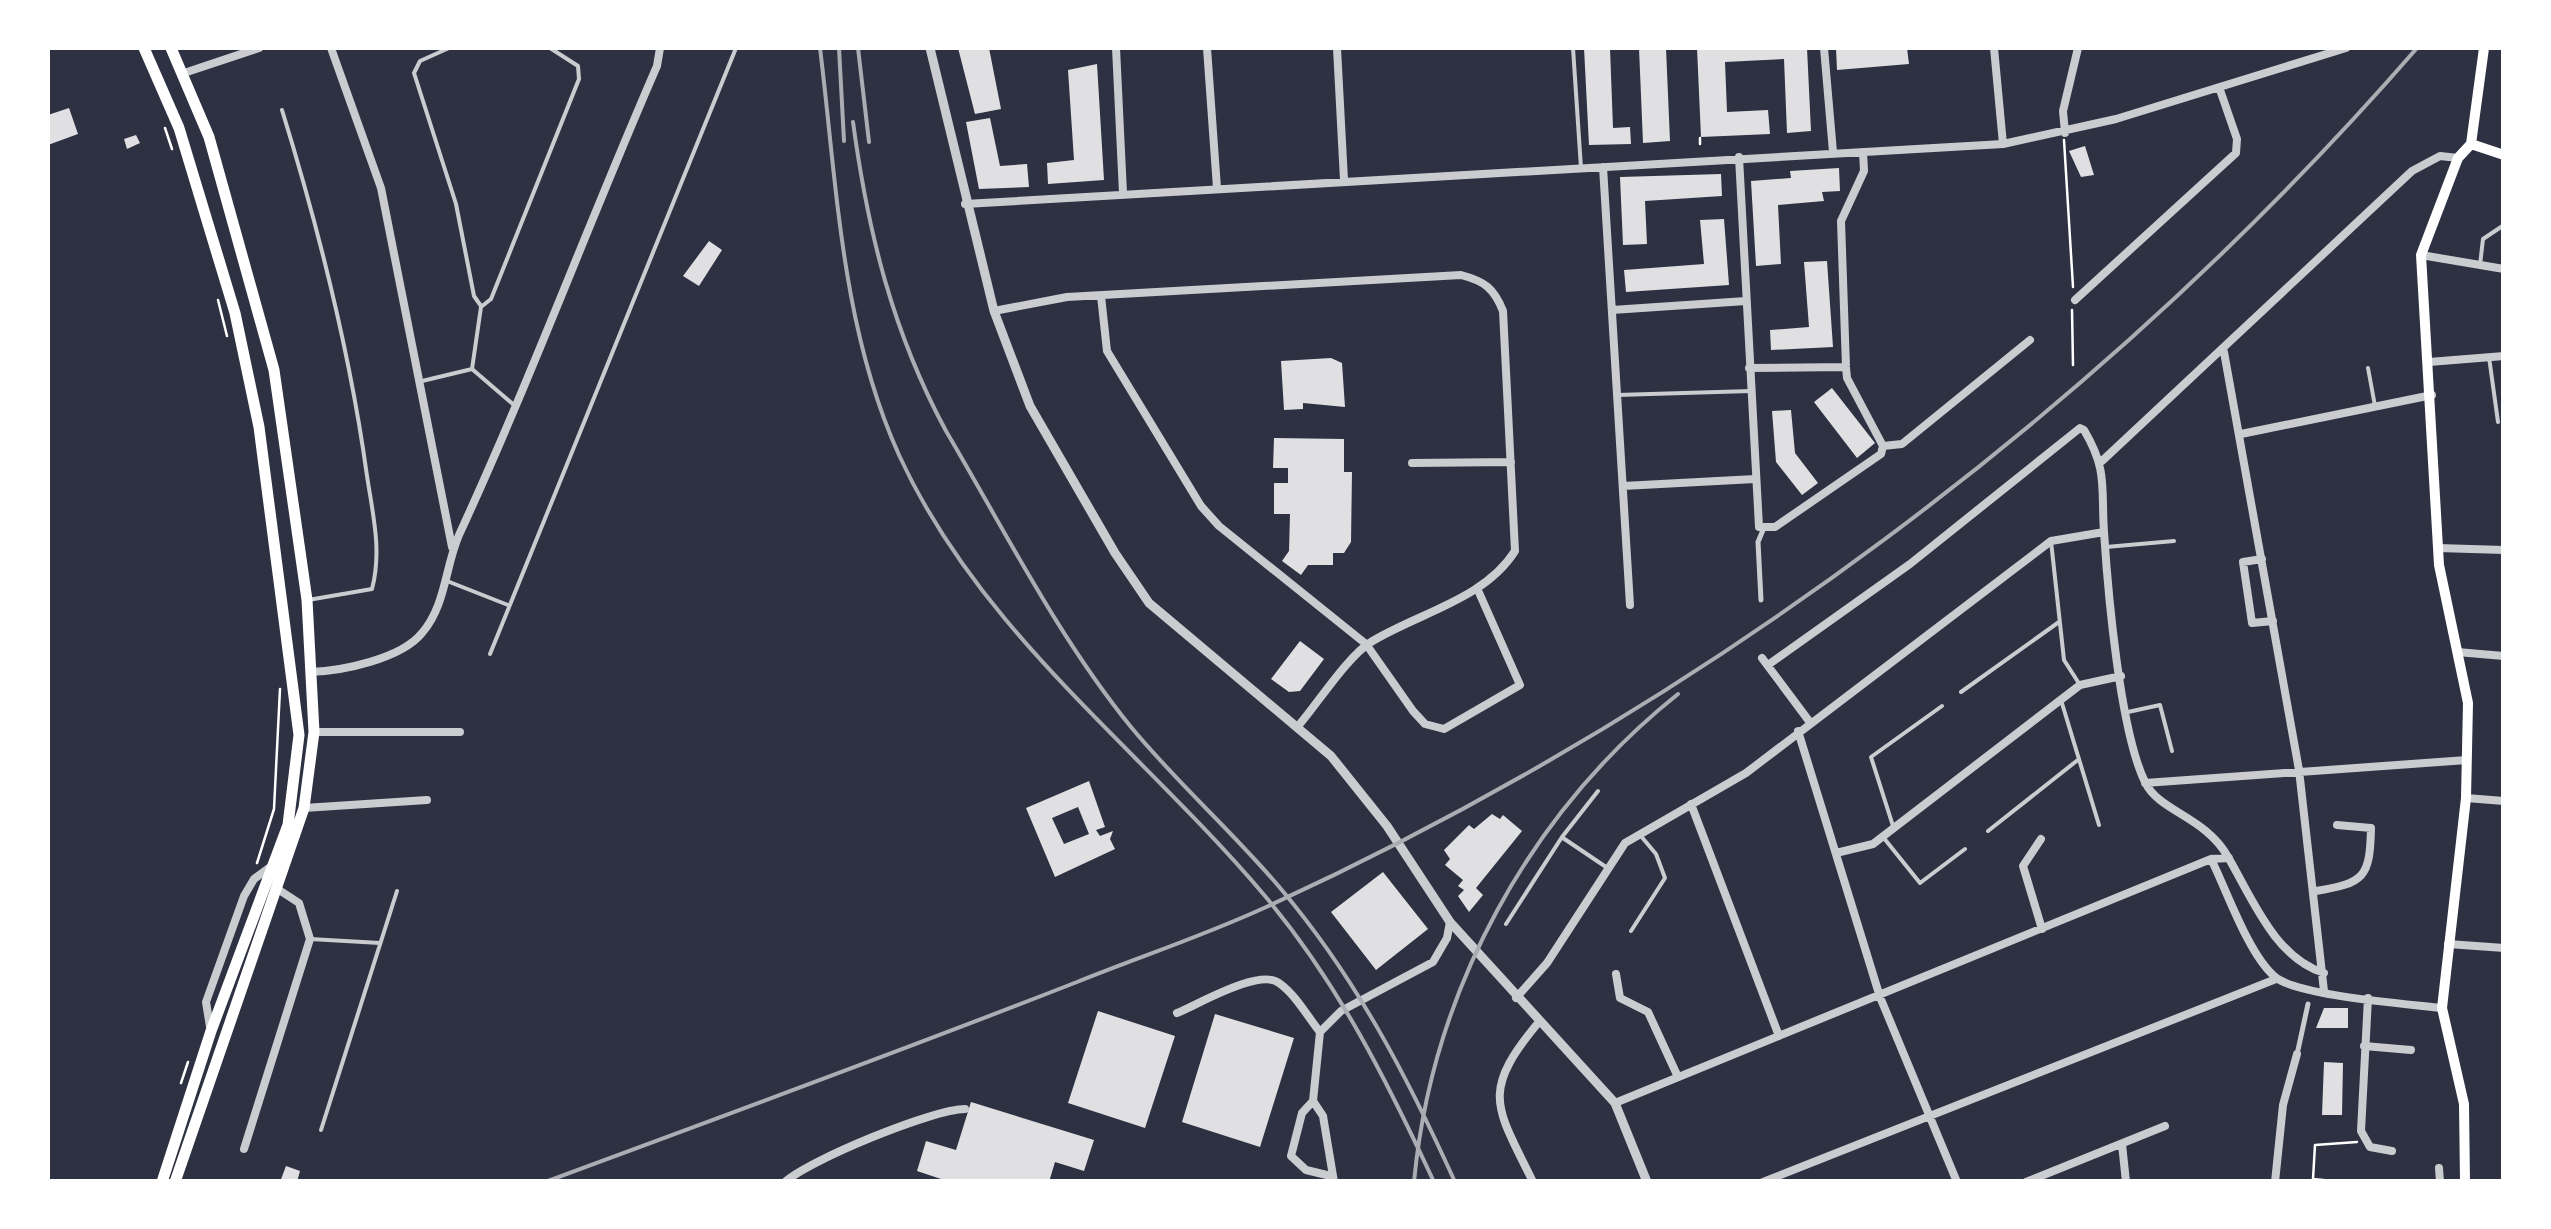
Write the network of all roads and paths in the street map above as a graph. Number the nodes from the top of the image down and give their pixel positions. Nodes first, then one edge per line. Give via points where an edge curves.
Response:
1 (144, 48) edge
2 (171, 48) edge
3 (259, 48) edge
4 (330, 48) edge
5 (450, 48) edge
6 (550, 48) edge
7 (660, 48) edge
8 (736, 48) edge
9 (930, 48) edge
10 (1116, 48) edge
11 (1207, 48) edge
12 (1337, 48) edge
13 (1573, 48) edge
14 (1824, 48) edge
15 (1994, 48) edge
16 (2078, 48) edge
17 (2346, 48) edge
18 (2484, 48) edge
19 (184, 73) junction
20 (2219, 86) junction
21 (282, 110) dead end
22 (164, 123) dead end
23 (2065, 134) junction
24 (1700, 138) dead end
25 (1700, 144) dead end
26 (2002, 144) junction
27 (2471, 144) junction
28 (1832, 152) junction
29 (1863, 152) junction
30 (2504, 155) edge
31 (175, 156) dead end
32 (1738, 158) junction
33 (2458, 158) junction
34 (1602, 167) junction
35 (1580, 168) junction
36 (1344, 180) junction
37 (1217, 188) junction
38 (1123, 194) junction
39 (965, 204) junction
40 (2504, 226) edge
41 (2421, 255) junction
42 (2480, 265) junction
43 (2504, 269) edge
44 (217, 296) dead end
45 (1102, 296) junction
46 (2072, 300) junction
47 (1746, 302) junction
48 (482, 307) junction
49 (1612, 310) junction
50 (994, 311) junction
51 (2030, 340) dead end
52 (229, 343) dead end
53 (2224, 352) junction
54 (2504, 356) edge
55 (2489, 357) junction
56 (2430, 362) junction
57 (2073, 365) dead end
58 (1846, 367) junction
59 (1749, 368) junction
60 (2368, 368) dead end
61 (472, 369) junction
62 (417, 382) junction
63 (1751, 390) junction
64 (1618, 395) junction
65 (2432, 395) junction
66 (2375, 406) junction
67 (518, 408) junction
68 (2498, 422) dead end
69 (2241, 434) junction
70 (1884, 446) junction
71 (1510, 462) junction
72 (2102, 462) junction
73 (1412, 463) dead end
74 (1755, 479) junction
75 (1623, 486) junction
76 (1763, 530) junction
77 (2104, 532) junction
78 (2052, 540) junction
79 (2174, 541) dead end
80 (2106, 547) junction
81 (2438, 548) junction
82 (2504, 550) edge
83 (452, 552) junction
84 (2262, 559) junction
85 (447, 582) junction
86 (1477, 588) junction
87 (307, 600) junction
88 (1762, 600) dead end
89 (510, 605) junction
90 (1630, 605) dead end
91 (2061, 621) junction
92 (2272, 621) junction
93 (1366, 644) junction
94 (2457, 652) junction
95 (490, 654) dead end
96 (2504, 656) edge
97 (310, 672) junction
98 (2121, 676) junction
99 (280, 683) dead end
100 (2080, 685) junction
101 (1961, 692) dead end
102 (2061, 698) junction
103 (1942, 706) dead end
104 (2128, 712) junction
105 (1809, 721) junction
106 (1299, 726) junction
107 (1798, 731) junction
108 (314, 732) junction
109 (460, 732) dead end
110 (2172, 751) dead end
111 (2080, 758) junction
112 (2467, 760) junction
113 (2299, 770) junction
114 (2145, 783) junction
115 (1598, 792) dead end
116 (2466, 798) junction
117 (428, 800) dead end
118 (2504, 802) edge
119 (1691, 804) junction
120 (304, 808) junction
121 (2337, 824) dead end
122 (2099, 825) dead end
123 (1894, 828) junction
124 (1988, 831) dead end
125 (1640, 835) junction
126 (1562, 837) junction
127 (1883, 837) junction
128 (2041, 839) dead end
129 (1965, 849) dead end
130 (1836, 852) junction
131 (2229, 858) junction
132 (2211, 859) junction
133 (274, 864) junction
134 (1609, 868) junction
135 (254, 880) junction
136 (276, 888) junction
137 (2316, 890) junction
138 (397, 891) dead end
139 (1450, 922) junction
140 (1506, 924) dead end
141 (2042, 929) junction
142 (1631, 932) dead end
143 (2273, 932) junction
144 (310, 939) junction
145 (380, 943) junction
146 (2448, 944) junction
147 (2254, 945) junction
148 (2504, 948) edge
149 (2324, 973) junction
150 (1616, 974) dead end
151 (2276, 978) junction
152 (2324, 992) junction
153 (1880, 997) junction
154 (1516, 998) junction
155 (2368, 998) junction
156 (2308, 1004) dead end
157 (2442, 1008) junction
158 (1177, 1014) dead end
159 (1538, 1022) junction
160 (211, 1031) junction
161 (1320, 1032) junction
162 (1779, 1036) junction
163 (2364, 1046) junction
164 (2411, 1050) dead end
165 (2298, 1052) joint
166 (1678, 1077) junction
167 (1314, 1102) junction
168 (1615, 1103) junction
169 (965, 1109) dead end
170 (1928, 1112) junction
171 (2165, 1126) dead end
172 (321, 1130) dead end
173 (2363, 1141) junction
174 (2122, 1144) junction
175 (244, 1150) dead end
176 (2392, 1152) dead end
177 (2440, 1168) dead end
178 (1332, 1179) edge
179 (2313, 1180) edge
180 (162, 1182) edge
181 (175, 1182) edge
182 (785, 1182) edge
183 (1533, 1182) edge
184 (1647, 1182) edge
185 (1762, 1182) edge
186 (1957, 1182) edge
187 (2026, 1182) edge
188 (2126, 1182) edge
189 (2275, 1182) edge
190 (2343, 1182) edge
191 (2440, 1182) edge
192 (2465, 1182) edge

1 - 133 highway via 219,254 260,427 298,735 288,825
2 - 19 highway
3 - 19 street
4 - 62 street via 381,188
5 - 48 lane via 420,61 414,73
6 - 48 lane via 578,66 579,79 491,300
7 - 67 street
8 - 89 lane
9 - 39 street
10 - 38 street
11 - 37 street
12 - 36 street
13 - 35 lane
14 - 28 street
15 - 26 street
16 - 23 street
17 - 20 street
18 - 27 main road
19 - 87 highway via 238,228 274,370
20 - 23 street
20 - 46 street via 2236,153
21 - 87 lane via 338,316 379,561 372,589
22 - 31 path
23 - 26 street
23 - 46 path
24 - 25 path
26 - 29 street
27 - 30 main road
27 - 33 main road
28 - 29 street
28 - 32 street
29 - 58 street via 1864,171 1841,221
32 - 34 street
32 - 47 street
33 - 41 main road
33 - 53 street via 2440,156 2412,171
34 - 35 street
34 - 49 street
35 - 36 street
36 - 37 street
37 - 38 street
38 - 39 street
39 - 50 street
40 - 42 lane via 2483,239
41 - 42 street
41 - 56 main road
42 - 43 street
44 - 52 path
45 - 50 street
45 - 71 street via 1460,275 1483,281 1503,311
45 - 93 street via 1107,351 1202,506
46 - 57 path
47 - 49 street
47 - 59 street
48 - 61 lane
49 - 64 street
50 - 106 street via 1030,406 1149,603
51 - 70 street via 1902,444
53 - 69 street
53 - 72 street
54 - 55 street
55 - 56 street
55 - 68 lane
56 - 65 main road
58 - 59 street
58 - 70 street
59 - 63 street
60 - 66 lane
61 - 62 lane
61 - 67 lane
62 - 83 street
63 - 64 lane
63 - 74 street
64 - 75 street
65 - 66 street
65 - 81 main road
66 - 69 street
67 - 83 street
69 - 84 street
70 - 76 street via 1882,454
71 - 73 street
71 - 86 street via 1515,552
72 - 77 street
72 - 105 street via 2080,428 1910,564 1765,662
74 - 75 street
74 - 76 street
75 - 90 street
76 - 88 street
77 - 78 street
77 - 80 street
78 - 91 lane
78 - 105 street
79 - 80 lane
80 - 98 street
81 - 82 street
81 - 94 main road
83 - 85 street
84 - 92 street
84 - 92 street via 2243,562 2252,623
85 - 89 lane
85 - 97 street via 432,618 410,645 387,658
86 - 93 street
86 - 93 street via 1520,685 1444,730 1412,711
87 - 97 highway
89 - 95 lane
91 - 100 lane via 2064,660
91 - 101 lane
92 - 113 street
93 - 106 street
94 - 96 street
94 - 112 main road via 2468,703
97 - 108 highway
98 - 100 street
98 - 104 street
99 - 135 path via 274,810
100 - 102 street
102 - 111 lane
102 - 123 street
103 - 123 lane via 1871,757
104 - 110 lane via 2160,705
104 - 114 street
105 - 107 street
106 - 139 street via 1368,800
107 - 119 street via 1746,773
107 - 130 street
108 - 109 street
108 - 120 highway
111 - 122 lane
111 - 124 lane
112 - 113 street
112 - 116 main road
113 - 114 street
113 - 137 street
114 - 131 street via 2210,832
115 - 126 lane
116 - 118 street
116 - 146 main road
117 - 120 street
119 - 125 street
119 - 162 street
120 - 136 highway
121 - 137 street via 2372,828 2366,872 2353,885
123 - 127 street
125 - 134 street
125 - 142 lane via 1666,878
126 - 134 lane
126 - 140 lane
127 - 129 lane via 1920,883
127 - 130 street
128 - 141 street via 2023,866
130 - 153 street
131 - 132 street
131 - 143 street
132 - 141 street
132 - 147 street
133 - 135 street
133 - 160 highway
134 - 154 street via 1547,964
135 - 160 street via 206,1002
136 - 144 street via 299,903
136 - 181 highway
137 - 149 street
138 - 145 lane
139 - 154 street
139 - 161 street via 1433,962 1341,1011
141 - 153 street
143 - 147 street
143 - 149 street
144 - 145 lane
144 - 175 street
145 - 172 lane
146 - 148 street
146 - 157 main road
147 - 151 street
149 - 152 street
150 - 166 street via 1620,998 1648,1012
151 - 152 street
151 - 170 street
152 - 155 street
153 - 162 street
153 - 170 street
154 - 159 street
155 - 157 street
155 - 163 street
156 - 165 street
157 - 192 main road via 2464,1104
158 - 161 street via 1268,978 1281,984
159 - 168 street
159 - 183 street via 1508,1058 1498,1110
160 - 180 highway
161 - 167 street
162 - 166 street
163 - 164 street
163 - 173 street
165 - 189 street via 2283,1105
166 - 168 street
167 - 178 street via 1325,1127
167 - 178 street via 1302,1113 1291,1156
168 - 184 street
169 - 182 street via 912,1123 805,1167
170 - 185 street
170 - 186 street
171 - 174 street
173 - 176 street
173 - 179 path via 2315,1146
174 - 187 street
174 - 188 street
177 - 191 street
179 - 190 path

